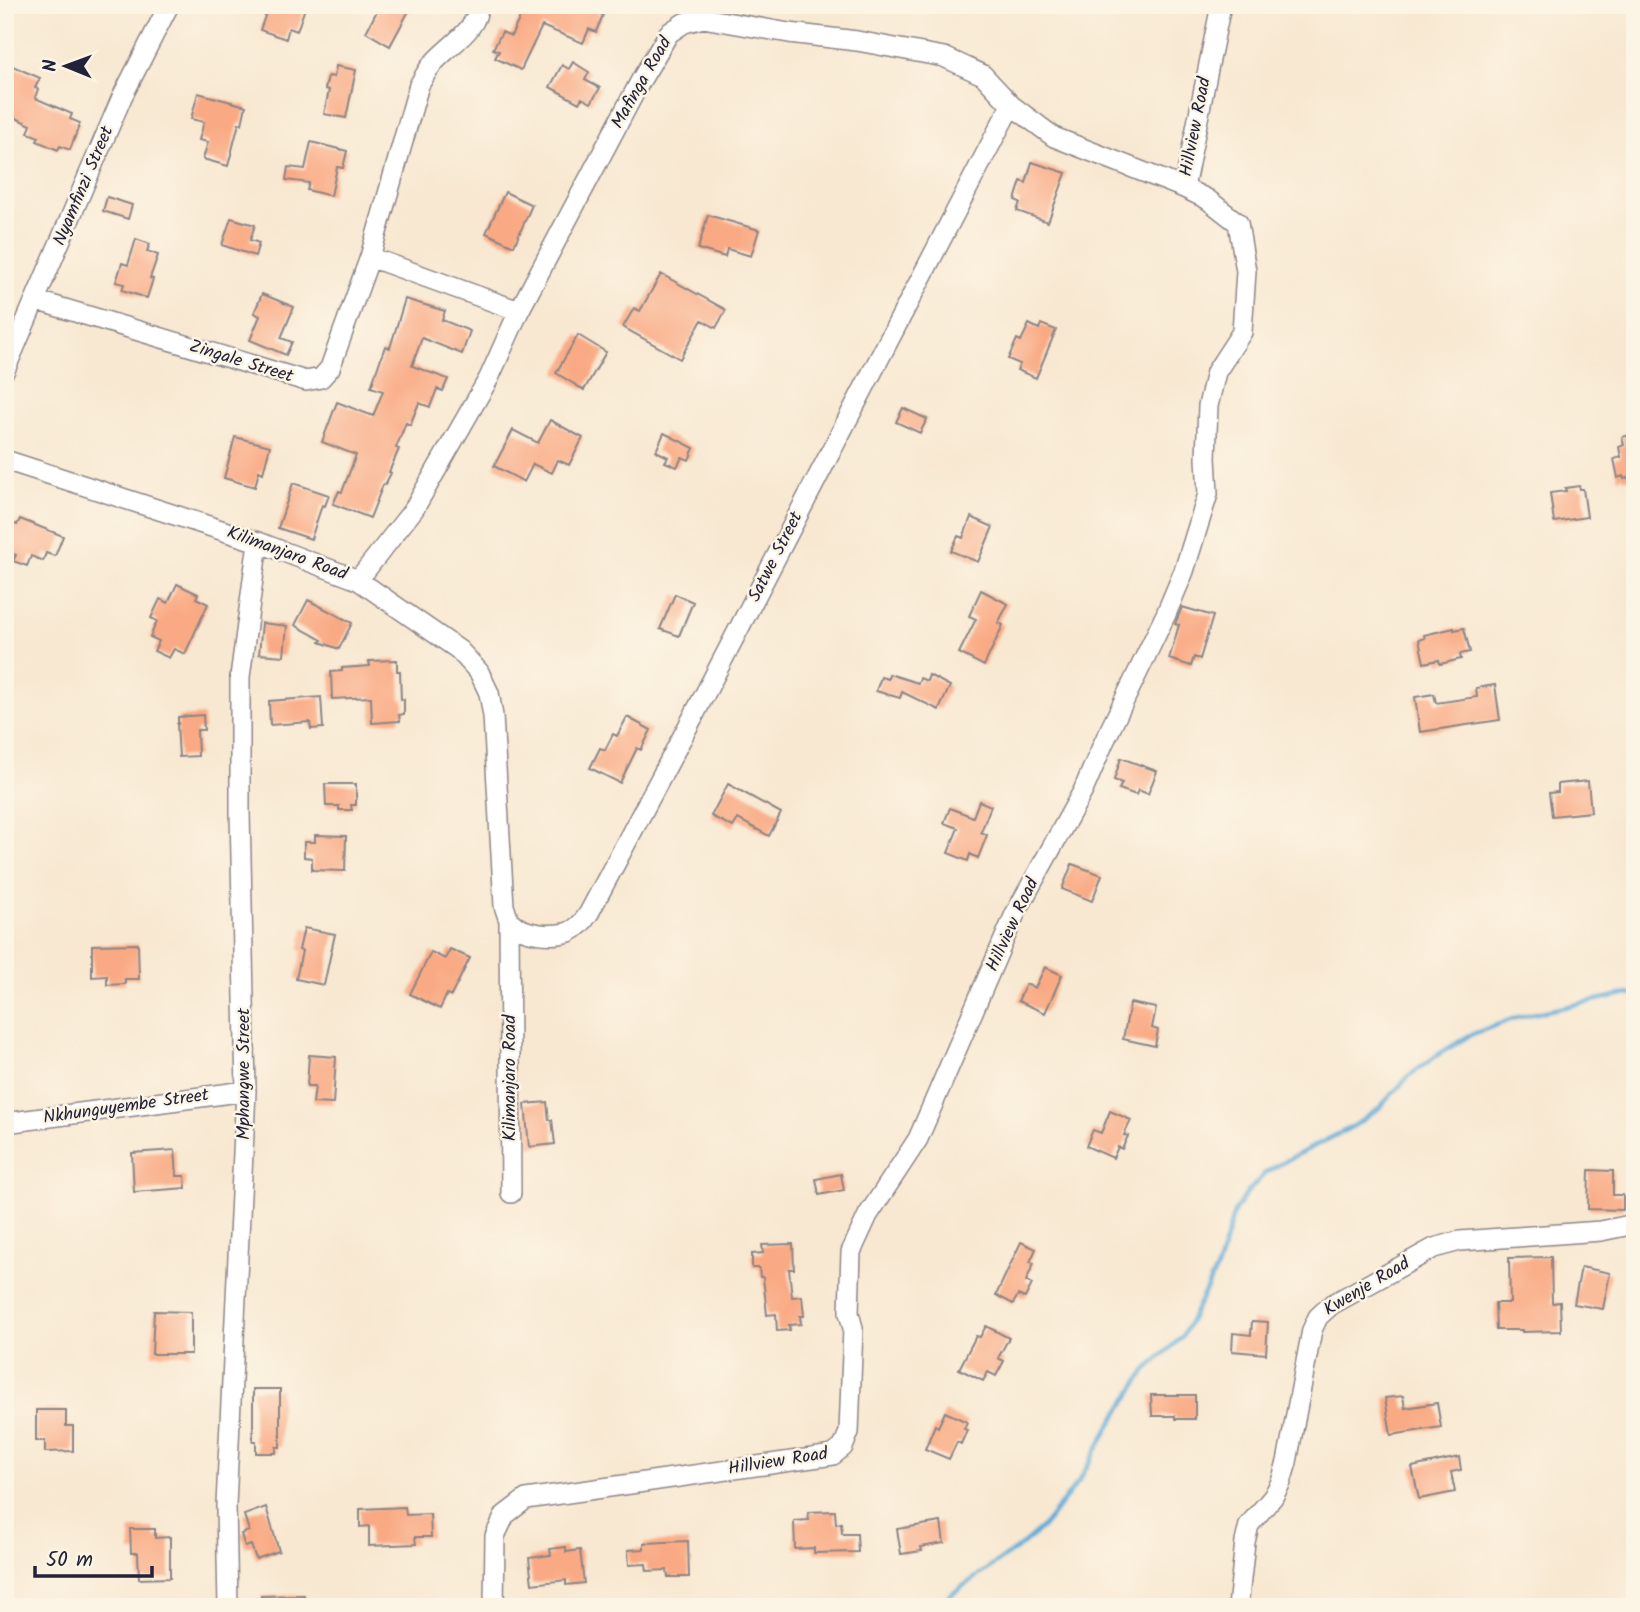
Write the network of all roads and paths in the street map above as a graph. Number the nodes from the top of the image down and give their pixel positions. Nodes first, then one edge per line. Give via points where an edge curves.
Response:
1 (169, 5) edge
2 (478, 5) edge
3 (1221, 5) edge
4 (1011, 105) junction
5 (1184, 188) junction
6 (370, 257) junction
7 (35, 300) junction
8 (519, 311) junction
9 (5, 370) edge
10 (5, 460) edge
11 (257, 542) junction
12 (358, 580) junction
13 (506, 913) junction
14 (246, 1091) junction
15 (5, 1123) edge
16 (511, 1194) dead end
17 (1635, 1224) edge
18 (228, 1607) edge
19 (494, 1607) edge
20 (1238, 1607) edge

1 - 7 street, Nyamfinzi Street via 122,97
2 - 6 street, Zingale Street via 473,25 431,65 419,85
3 - 5 street, Hillview Road
4 - 5 street, Mafinga Road via 1054,137
4 - 8 street, Mafinga Road via 983,75 944,57 703,18 684,23 669,33 641,80
4 - 13 street, Satwe Street via 589,913 568,932 540,934 521,930
5 - 19 street, Hillview Road via 1238,223 1246,271 1242,332 1216,372 1208,407 1208,494 1166,614 1083,791 1015,914 918,1139 868,1215 851,1252 849,1432 843,1447 833,1455 526,1499 505,1515 495,1536
6 - 7 street, Zingale Street via 330,368 321,378 306,381
6 - 8 street
7 - 9 street, Nyamfinzi Street
8 - 12 street, Mafinga Road via 489,378 414,509
10 - 11 street, Kilimanjaro Road
11 - 12 street, Kilimanjaro Road
11 - 14 street, Mphangwe Street via 240,677
12 - 13 street, Kilimanjaro Road via 459,650 479,672 489,693
13 - 16 street, Kilimanjaro Road
14 - 15 street, Nkhunguyembe Street
14 - 18 street, Mphangwe Street via 226,1505
17 - 20 street, Kwenje Road via 1601,1231 1460,1241 1434,1248 1331,1305 1318,1317 1281,1482 1249,1525

